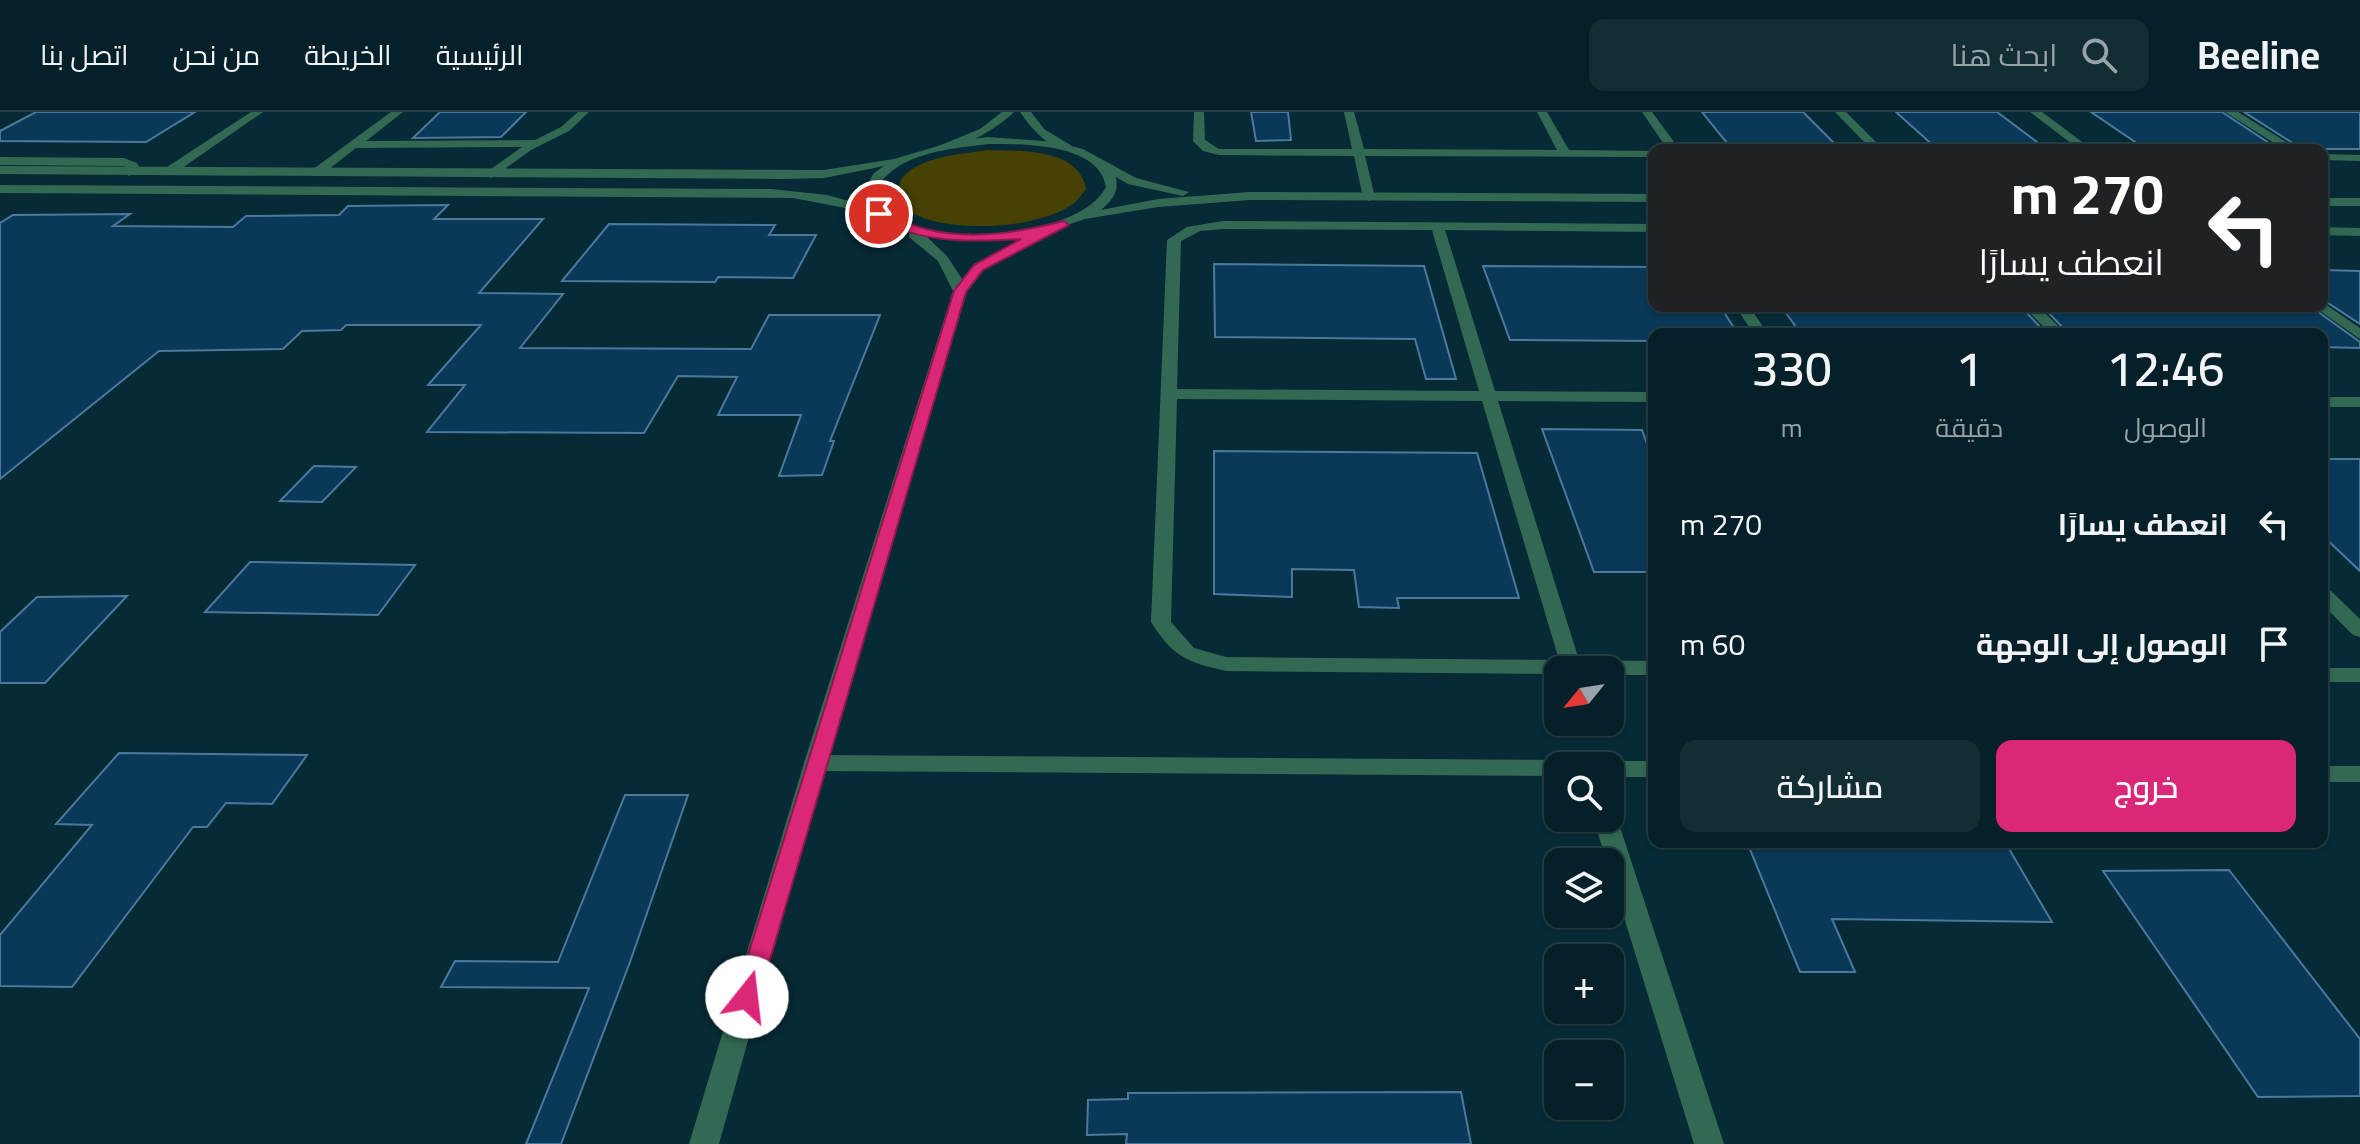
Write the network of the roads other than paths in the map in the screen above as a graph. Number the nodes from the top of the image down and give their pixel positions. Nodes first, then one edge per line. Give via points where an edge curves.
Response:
1 (258, 112) edge
2 (398, 112) edge
3 (584, 112) edge
4 (1009, 112) edge
5 (1025, 112) edge
6 (1199, 112) edge
7 (1349, 112) edge
8 (1542, 112) edge
9 (1647, 112) edge
10 (1840, 112) edge
11 (2035, 112) edge
12 (2230, 112) edge
13 (536, 143) junction
14 (1670, 144) edge
15 (1872, 144) edge
16 (2079, 144) edge
17 (2283, 144) edge
18 (354, 145) junction
19 (942, 147) junction
20 (1068, 148) junction
21 (1358, 153) junction
22 (1565, 154) junction
23 (1648, 154) edge
24 (2328, 157) edge
25 (906, 158) junction
26 (2360, 158) edge
27 (0, 161) edge
28 (1100, 163) junction
29 (0, 170) edge
30 (129, 172) junction
31 (168, 172) junction
32 (316, 173) junction
33 (492, 174) junction
34 (0, 189) edge
35 (1250, 196) junction
36 (1369, 197) junction
37 (1648, 198) edge
38 (2328, 202) edge
39 (2360, 202) edge
40 (879, 214) junction
41 (1082, 217) junction
42 (894, 223) junction
43 (1064, 225) junction
44 (1437, 226) junction
45 (1648, 228) edge
46 (2328, 231) edge
47 (2360, 232) edge
48 (960, 291) junction
49 (2036, 312) edge
50 (2328, 312) edge
51 (2053, 328) edge
52 (2360, 335) edge
53 (1169, 394) junction
54 (1489, 396) junction
55 (1648, 397) edge
56 (2328, 402) edge
57 (2360, 402) edge
58 (2328, 599) edge
59 (2360, 630) edge
60 (1568, 656) edge
61 (1544, 667) edge
62 (1624, 668) edge
63 (1648, 668) edge
64 (2328, 675) edge
65 (2360, 675) edge
66 (815, 763) junction
67 (1544, 768) edge
68 (1624, 769) edge
69 (1648, 769) edge
70 (2328, 775) edge
71 (2356, 778) edge
72 (1609, 832) edge
73 (704, 1144) edge
74 (1709, 1144) edge

1 - 31 street
2 - 18 street
3 - 13 street
4 - 19 street via 984,131
5 - 20 street via 1040,131
6 - 21 street via 1199,141 1207,149
7 - 21 street
8 - 22 street
9 - 14 street
10 - 15 street
11 - 16 street
12 - 17 street
13 - 18 street
13 - 33 street
18 - 32 street
19 - 20 street via 985,141
19 - 25 street
20 - 28 street
21 - 22 street
21 - 36 street
22 - 23 street
24 - 26 street
25 - 33 street via 811,175
25 - 40 street via 878,175 868,195
27 - 30 street via 124,162 133,165
28 - 35 street via 1163,190
28 - 41 street via 1112,190
29 - 30 street
30 - 31 street
31 - 32 street
32 - 33 street
34 - 40 street via 771,193 818,197
35 - 36 street
35 - 41 street via 1158,203
36 - 37 street
38 - 39 street
40 - 42 street
41 - 43 street
42 - 43 street via 929,234 974,238
42 - 48 street via 939,252
43 - 48 street via 979,267
44 - 45 street
44 - 53 street via 1223,225 1185,231 1174,240
44 - 54 street
46 - 47 street
48 - 66 street
49 - 51 street
50 - 52 street
53 - 54 street
53 - 61 street via 1161,622 1175,646 1226,664
54 - 55 street
54 - 60 street
56 - 57 street
58 - 59 street
62 - 63 street
64 - 65 street
66 - 67 street
66 - 73 street
68 - 69 street
70 - 71 street
72 - 74 street

